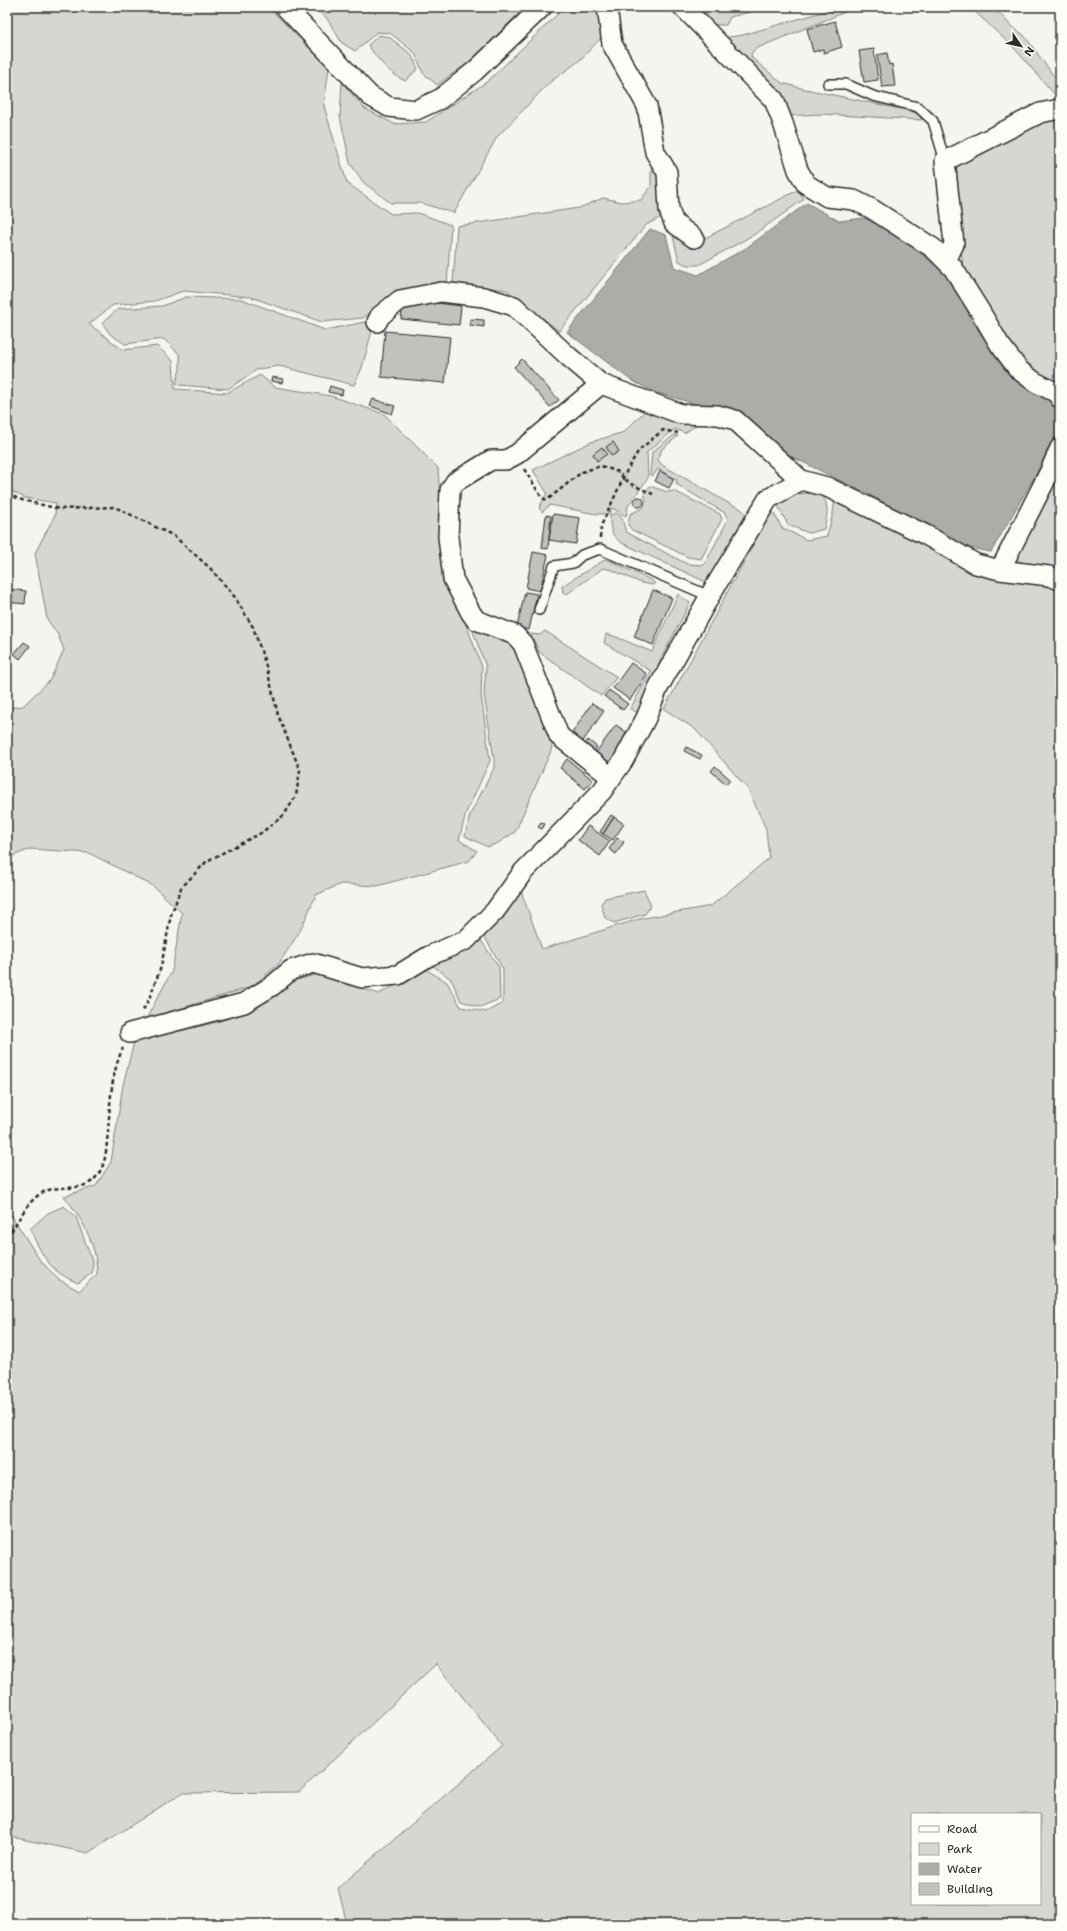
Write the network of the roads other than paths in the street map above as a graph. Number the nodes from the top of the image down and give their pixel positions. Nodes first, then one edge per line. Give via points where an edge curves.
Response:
1 (285, 7) edge
2 (542, 7) edge
3 (606, 7) edge
4 (683, 7) edge
5 (828, 84) dead end
6 (1060, 109) edge
7 (945, 161) junction
8 (694, 238) dead end
9 (946, 261) junction
10 (377, 322) dead end
11 (601, 384) junction
12 (1060, 398) edge
13 (1060, 448) edge
14 (801, 480) junction
15 (1000, 570) junction
16 (1060, 580) edge
17 (710, 596) junction
18 (539, 610) dead end
19 (612, 777) junction
20 (130, 1033) road end

1 - 2 street via 370,96 389,107 416,110 440,99 476,71
3 - 8 street via 612,44 647,106 656,152 667,172 669,210 674,223
4 - 9 street via 774,100 798,170 806,184 827,197 854,200 872,209 932,248
5 - 7 lane via 846,84 873,96 918,107 933,121
6 - 7 street via 1040,113
7 - 9 street via 954,244
9 - 12 street via 1019,370 1057,393
10 - 11 street via 380,316 400,300 441,292 484,297 514,306
11 - 14 street via 681,414 718,415 736,420
11 - 19 street via 517,454 506,460 491,460 455,482 450,490 448,536 453,579 476,620 515,635 523,644 559,736
13 - 15 street
14 - 15 street via 827,487 926,535 976,564
14 - 17 street via 768,499
15 - 16 street via 1049,576
17 - 18 lane via 600,549 582,555 574,563 554,566
17 - 19 street via 658,688 646,718 623,761
19 - 20 street via 602,791 523,872 495,911 466,940 429,956 398,975 362,978 313,963 291,970 272,986 244,1003

